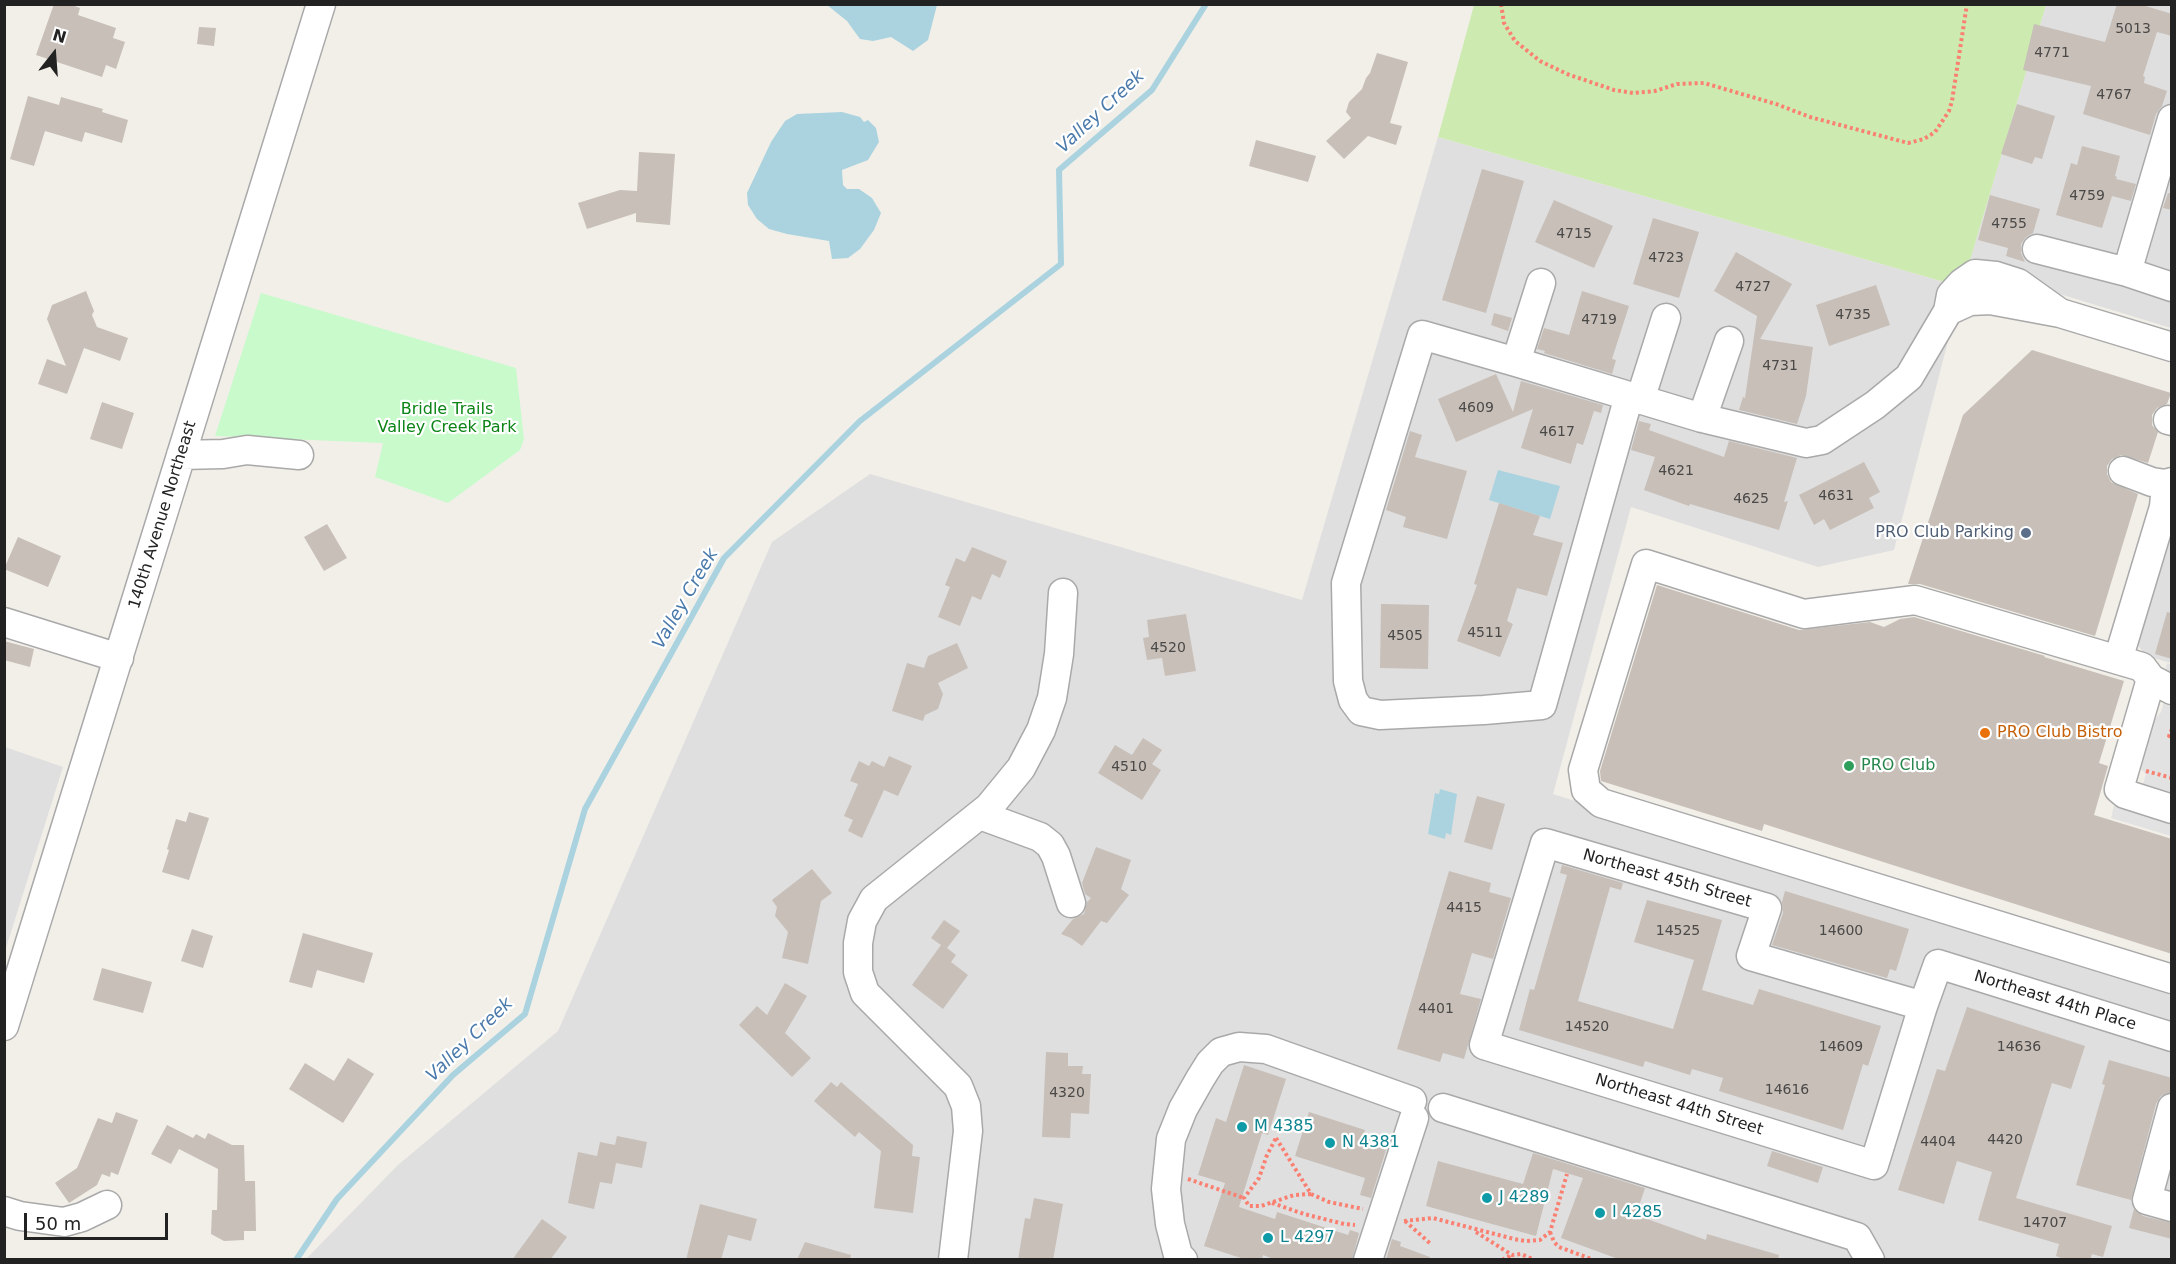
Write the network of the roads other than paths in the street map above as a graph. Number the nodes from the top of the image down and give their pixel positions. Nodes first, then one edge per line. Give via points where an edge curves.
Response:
1 (321, 4) edge
2 (2172, 119) edge
3 (2037, 249) dead end
4 (2127, 273) junction
5 (1541, 283) dead end
6 (2172, 287) edge
7 (1666, 318) dead end
8 (1729, 341) dead end
9 (2172, 347) edge
10 (1516, 362) junction
11 (1634, 398) junction
12 (1702, 418) junction
13 (181, 455) junction
14 (299, 455) dead end
15 (2123, 471) dead end
16 (2169, 483) edge
17 (1063, 593) dead end
18 (4, 622) edge
19 (119, 658) junction
20 (2118, 660) junction
21 (2161, 684) edge
22 (2172, 809) edge
23 (980, 815) junction
24 (1071, 903) dead end
25 (2172, 979) edge
26 (1923, 1006) junction
27 (4, 1026) edge
28 (2172, 1037) edge
29 (1484, 1045) joint
30 (2172, 1108) edge
31 (1413, 1110) junction
32 (2159, 1203) edge
33 (107, 1205) dead end
34 (4, 1211) edge
35 (953, 1260) edge
36 (1183, 1260) edge
37 (1368, 1260) edge
38 (1870, 1260) edge

1 - 13 street, 140th Avenue Northeast
2 - 4 street
3 - 4 street
4 - 6 street
5 - 10 street
7 - 11 street
8 - 12 street
9 - 12 street via 2060,313 2018,283 1975,274 1951,295 1948,311 1909,377 1822,440 1806,443
10 - 11 street
10 - 11 street via 1422,334 1346,584 1348,681 1361,711 1380,715 1542,705
11 - 12 street
13 - 14 street via 247,450
13 - 19 street, 140th Avenue Northeast
15 - 16 street via 2152,482
16 - 20 street
17 - 23 street via 1052,698 1041,730 1021,768
18 - 19 street
19 - 27 street, 140th Avenue Northeast
20 - 21 street via 2142,667
20 - 25 street via 1915,600 1804,614 1646,564 1582,770 1586,790 1601,803
21 - 22 street via 2119,789
23 - 24 street via 1040,837 1050,845
23 - 35 street via 874,899 862,921 858,943 858,972 865,993 958,1086 966,1106 968,1131
26 - 28 street, Northeast 44th Place via 1938,964
26 - 29 street, Northeast 44th Street via 1874,1165
26 - 29 street, Northeast 45th Street via 1751,956 1767,908 1545,843
30 - 32 street
31 - 36 street via 1266,1049 1239,1047 1221,1052 1210,1063 1171,1139 1167,1180 1170,1224 1178,1255
31 - 37 street via 1389,1220
31 - 38 street via 1420,1123 1430,1124 1439,1119 1443,1108 1857,1236
33 - 34 street via 64,1222

